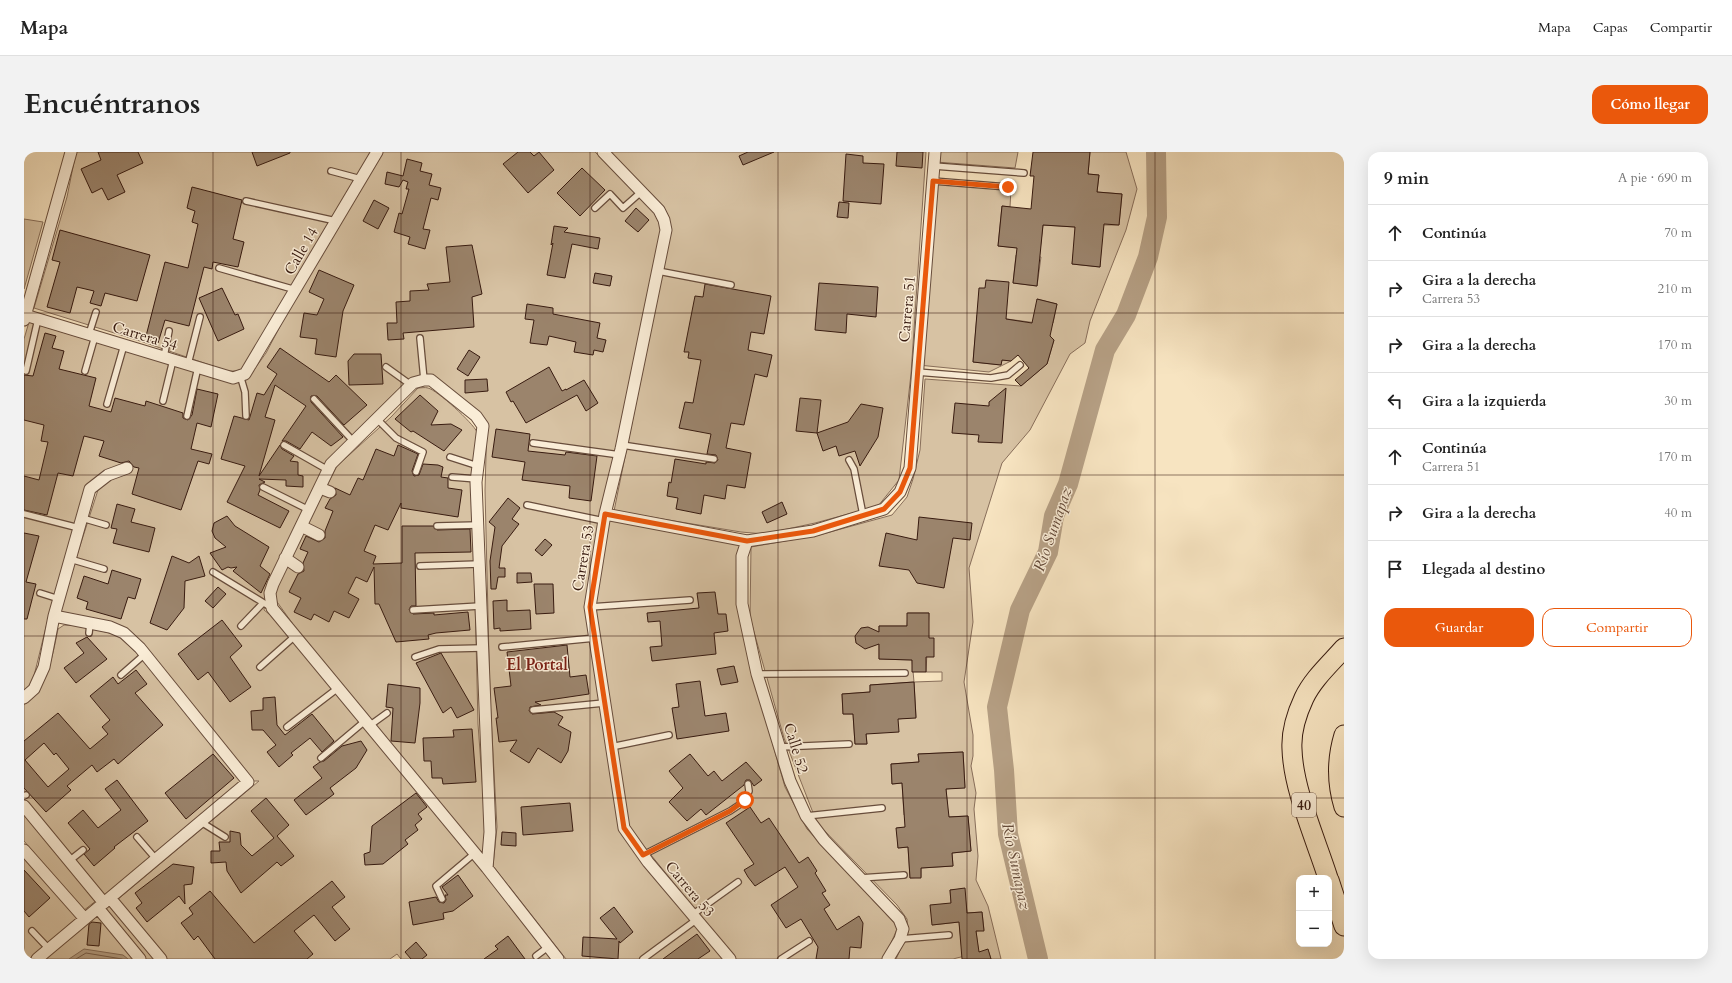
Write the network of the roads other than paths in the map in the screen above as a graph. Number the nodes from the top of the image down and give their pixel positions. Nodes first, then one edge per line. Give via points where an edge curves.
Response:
1 (71, 152) edge
2 (377, 152) edge
3 (603, 152) edge
4 (935, 152) edge
5 (934, 166) junction
6 (331, 171) dead end
7 (1024, 173) dead end
8 (360, 179) junction
9 (933, 181) junction
10 (1008, 187) dead end
11 (641, 192) junction
12 (246, 201) dead end
13 (595, 208) dead end
14 (336, 221) junction
15 (219, 268) dead end
16 (658, 271) junction
17 (731, 285) dead end
18 (296, 290) junction
19 (96, 312) dead end
20 (200, 317) dead end
21 (25, 318) edge
22 (38, 319) junction
23 (169, 331) dead end
24 (92, 335) junction
25 (420, 338) dead end
26 (124, 345) junction
27 (169, 358) junction
28 (1020, 365) dead end
29 (193, 366) junction
30 (386, 367) dead end
31 (26, 370) dead end
32 (85, 371) dead end
33 (917, 372) junction
34 (240, 375) junction
35 (424, 380) junction
36 (411, 385) junction
37 (314, 399) dead end
38 (163, 401) dead end
39 (107, 404) dead end
40 (187, 416) dead end
41 (246, 416) dead end
42 (377, 419) junction
43 (354, 442) junction
44 (533, 443) dead end
45 (284, 444) dead end
46 (621, 450) junction
47 (450, 457) dead end
48 (714, 459) dead end
49 (849, 460) dead end
50 (479, 466) junction
51 (127, 468) dead end
52 (328, 470) junction
53 (416, 472) dead end
54 (452, 477) dead end
55 (477, 479) junction
56 (263, 487) dead end
57 (526, 505) dead end
58 (309, 510) junction
59 (24, 514) edge
60 (863, 515) junction
61 (605, 518) junction
62 (80, 523) junction
63 (106, 525) dead end
64 (478, 525) junction
65 (301, 526) junction
66 (437, 526) dead end
67 (319, 535) dead end
68 (747, 541) junction
69 (70, 558) junction
70 (286, 558) junction
71 (479, 564) junction
72 (420, 566) dead end
73 (298, 567) dead end
74 (104, 569) dead end
75 (213, 572) dead end
76 (40, 593) dead end
77 (59, 599) junction
78 (690, 600) dead end
79 (268, 605) junction
80 (480, 606) junction
81 (590, 607) junction
82 (413, 610) dead end
83 (54, 616) junction
84 (241, 626) dead end
85 (295, 636) junction
86 (595, 638) junction
87 (502, 647) dead end
88 (482, 648) junction
89 (1344, 648) edge
90 (145, 654) junction
91 (415, 657) dead end
92 (260, 666) dead end
93 (905, 673) dead end
94 (757, 674) junction
95 (121, 675) dead end
96 (338, 688) junction
97 (24, 698) edge
98 (604, 703) junction
99 (533, 710) dead end
100 (387, 713) dead end
101 (367, 723) junction
102 (287, 727) dead end
103 (669, 735) dead end
104 (1344, 735) edge
105 (849, 744) dead end
106 (611, 748) junction
107 (780, 748) junction
108 (320, 758) dead end
109 (748, 784) dead end
110 (1343, 800) edge
111 (24, 806) edge
112 (882, 808) dead end
113 (806, 816) junction
114 (201, 822) junction
115 (137, 837) dead end
116 (225, 837) dead end
117 (24, 850) edge
118 (83, 850) dead end
119 (475, 853) junction
120 (643, 855) junction
121 (156, 859) junction
122 (69, 861) junction
123 (487, 868) junction
124 (904, 875) dead end
125 (1328, 875) edge
126 (860, 878) junction
127 (738, 882) dead end
128 (1332, 888) edge
129 (442, 899) dead end
130 (104, 903) junction
131 (694, 918) junction
132 (85, 919) junction
133 (1344, 926) edge
134 (32, 931) dead end
135 (902, 934) junction
136 (950, 935) dead end
137 (809, 941) dead end
138 (548, 947) junction
139 (49, 949) junction
140 (536, 956) dead end
141 (37, 959) edge
142 (140, 959) edge
143 (161, 959) edge
144 (558, 959) edge
145 (643, 959) edge
146 (730, 959) edge
147 (781, 959) edge
148 (888, 959) edge

1 - 21 street
2 - 8 street, Calle 14
3 - 11 street, Carrera 53
4 - 5 street, Carrera 51
5 - 7 lane
5 - 9 street, Carrera 51
6 - 8 lane
8 - 14 street, Calle 14
9 - 10 lane
9 - 33 street, Carrera 51
11 - 13 lane via 623,208 610,194
11 - 16 street, Carrera 53 via 659,210 664,220 665,236
12 - 14 lane
14 - 18 street, Calle 14
15 - 18 lane
16 - 17 lane
16 - 46 street, Carrera 53
18 - 34 street, Calle 14 via 252,365 245,374
19 - 24 lane
20 - 29 lane
21 - 22 street, Carrera 54
22 - 24 street, Carrera 54
22 - 31 lane
23 - 27 lane
24 - 26 street, Carrera 54
24 - 32 lane
25 - 35 lane
26 - 27 street, Carrera 54
26 - 39 lane
27 - 29 street, Carrera 54
27 - 38 lane
28 - 33 lane via 1008,375 991,378
29 - 34 street, Carrera 54 via 233,378
29 - 40 lane
30 - 36 lane
33 - 60 street, Carrera 51 via 910,468 900,492 884,509
34 - 41 lane via 246,392
35 - 36 street
35 - 50 street via 431,380 476,416 483,426
36 - 42 street
37 - 43 lane
42 - 43 street
42 - 53 lane via 396,438 423,452
43 - 52 street
44 - 46 lane
45 - 52 lane
46 - 48 lane
46 - 61 street, Carrera 53
47 - 50 lane
49 - 60 lane via 854,468
50 - 55 street
51 - 62 street via 108,475 90,490
52 - 58 street via 325,490
54 - 55 lane
55 - 64 street
56 - 58 lane
57 - 61 lane
58 - 65 street
59 - 62 lane
60 - 68 street, Carrera 51 via 813,531
61 - 68 street, Carrera 51
61 - 81 street, Carrera 53
62 - 63 lane
62 - 69 street
64 - 66 lane
64 - 71 street
65 - 67 street
65 - 70 street
68 - 94 street, Calle 52 via 742,556 742,604
69 - 74 lane
69 - 77 street
70 - 73 street
70 - 79 street via 273,584
71 - 72 lane
71 - 80 street
75 - 79 lane
76 - 77 lane
77 - 83 street
78 - 81 lane
79 - 84 lane
79 - 85 street
80 - 82 lane
80 - 88 street
81 - 86 street, Carrera 53
83 - 90 street via 90,628 110,627 124,633
83 - 97 street via 44,667 34,689
85 - 92 lane
85 - 96 street
86 - 87 lane
86 - 98 street, Carrera 53
88 - 91 lane via 439,649
88 - 123 street via 490,832
89 - 125 highway, 40 via 1315,680 1304,698 1294,730 1292,749 1299,788
90 - 95 lane
90 - 114 street via 248,782
93 - 94 lane
94 - 107 street, Calle 52
96 - 101 street
96 - 102 lane
98 - 99 lane
98 - 106 street, Carrera 53
100 - 101 lane
101 - 108 lane
101 - 119 street
103 - 106 lane
104 - 110 highway via 1339,763
105 - 107 lane
106 - 120 street, Carrera 53 via 624,828
107 - 113 street, Calle 52 via 790,781
109 - 120 lane via 749,791 745,800 730,811
111 - 122 street
112 - 113 lane
113 - 126 street, Calle 52 via 824,840
114 - 116 lane
114 - 121 street
115 - 121 lane
117 - 132 street
118 - 122 lane
119 - 123 street
119 - 129 lane via 436,886
120 - 131 street, Carrera 53
121 - 130 street
122 - 130 street
123 - 138 street
124 - 126 lane
126 - 135 street, Calle 52 via 899,919
127 - 131 lane
128 - 133 highway, 40
130 - 132 street
130 - 142 street
130 - 143 street
131 - 145 lane
131 - 146 street, Carrera 53
132 - 139 street
134 - 139 lane
135 - 136 lane
135 - 148 street
137 - 147 lane
138 - 140 lane
138 - 144 street
139 - 141 street

